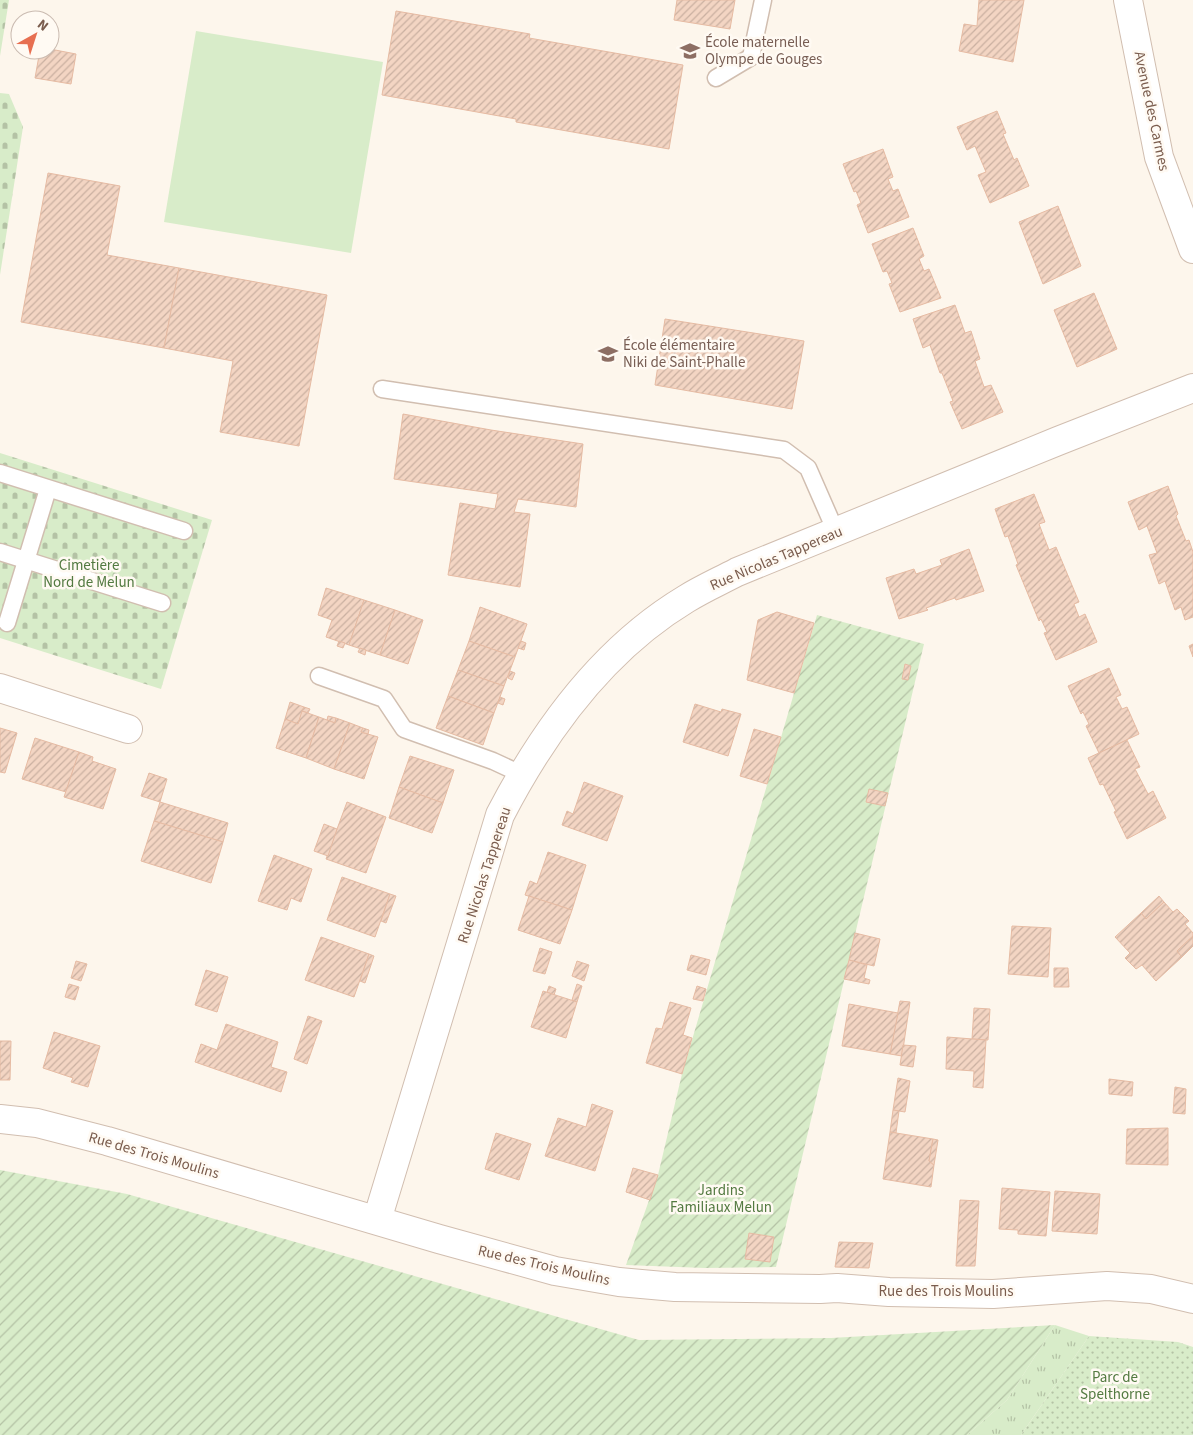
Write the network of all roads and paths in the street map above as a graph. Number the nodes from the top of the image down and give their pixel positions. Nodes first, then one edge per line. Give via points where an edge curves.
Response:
1 (763, 0) edge
2 (1128, 0) edge
3 (716, 78) dead end
4 (1193, 248) edge
5 (1193, 388) edge
6 (382, 389) dead end
7 (0, 473) edge
8 (48, 488) junction
9 (184, 531) dead end
10 (836, 532) junction
11 (0, 552) edge
12 (25, 560) junction
13 (162, 603) dead end
14 (7, 623) dead end
15 (319, 676) dead end
16 (0, 688) edge
17 (128, 729) dead end
18 (521, 774) junction
19 (0, 1119) edge
20 (377, 1220) junction
21 (1193, 1299) edge

1 - 3 lane via 751,57
2 - 4 street, Avenue des Carmes via 1159,156
5 - 10 street, Rue Nicolas Tappereau
6 - 10 lane via 784,450 808,468
7 - 8 lane
8 - 9 lane
8 - 12 lane
10 - 18 street, Rue Nicolas Tappereau via 736,572 686,599 638,634 594,674
11 - 12 lane
12 - 13 lane
12 - 14 lane
15 - 18 lane via 384,699 404,729
16 - 17 street
18 - 20 street, Rue Nicolas Tappereau via 500,815
19 - 20 street, Rue des Trois Moulins via 37,1123 107,1141
20 - 21 street, Rue des Trois Moulins via 555,1271 619,1282 675,1287 837,1288 993,1294 1107,1286 1151,1289

